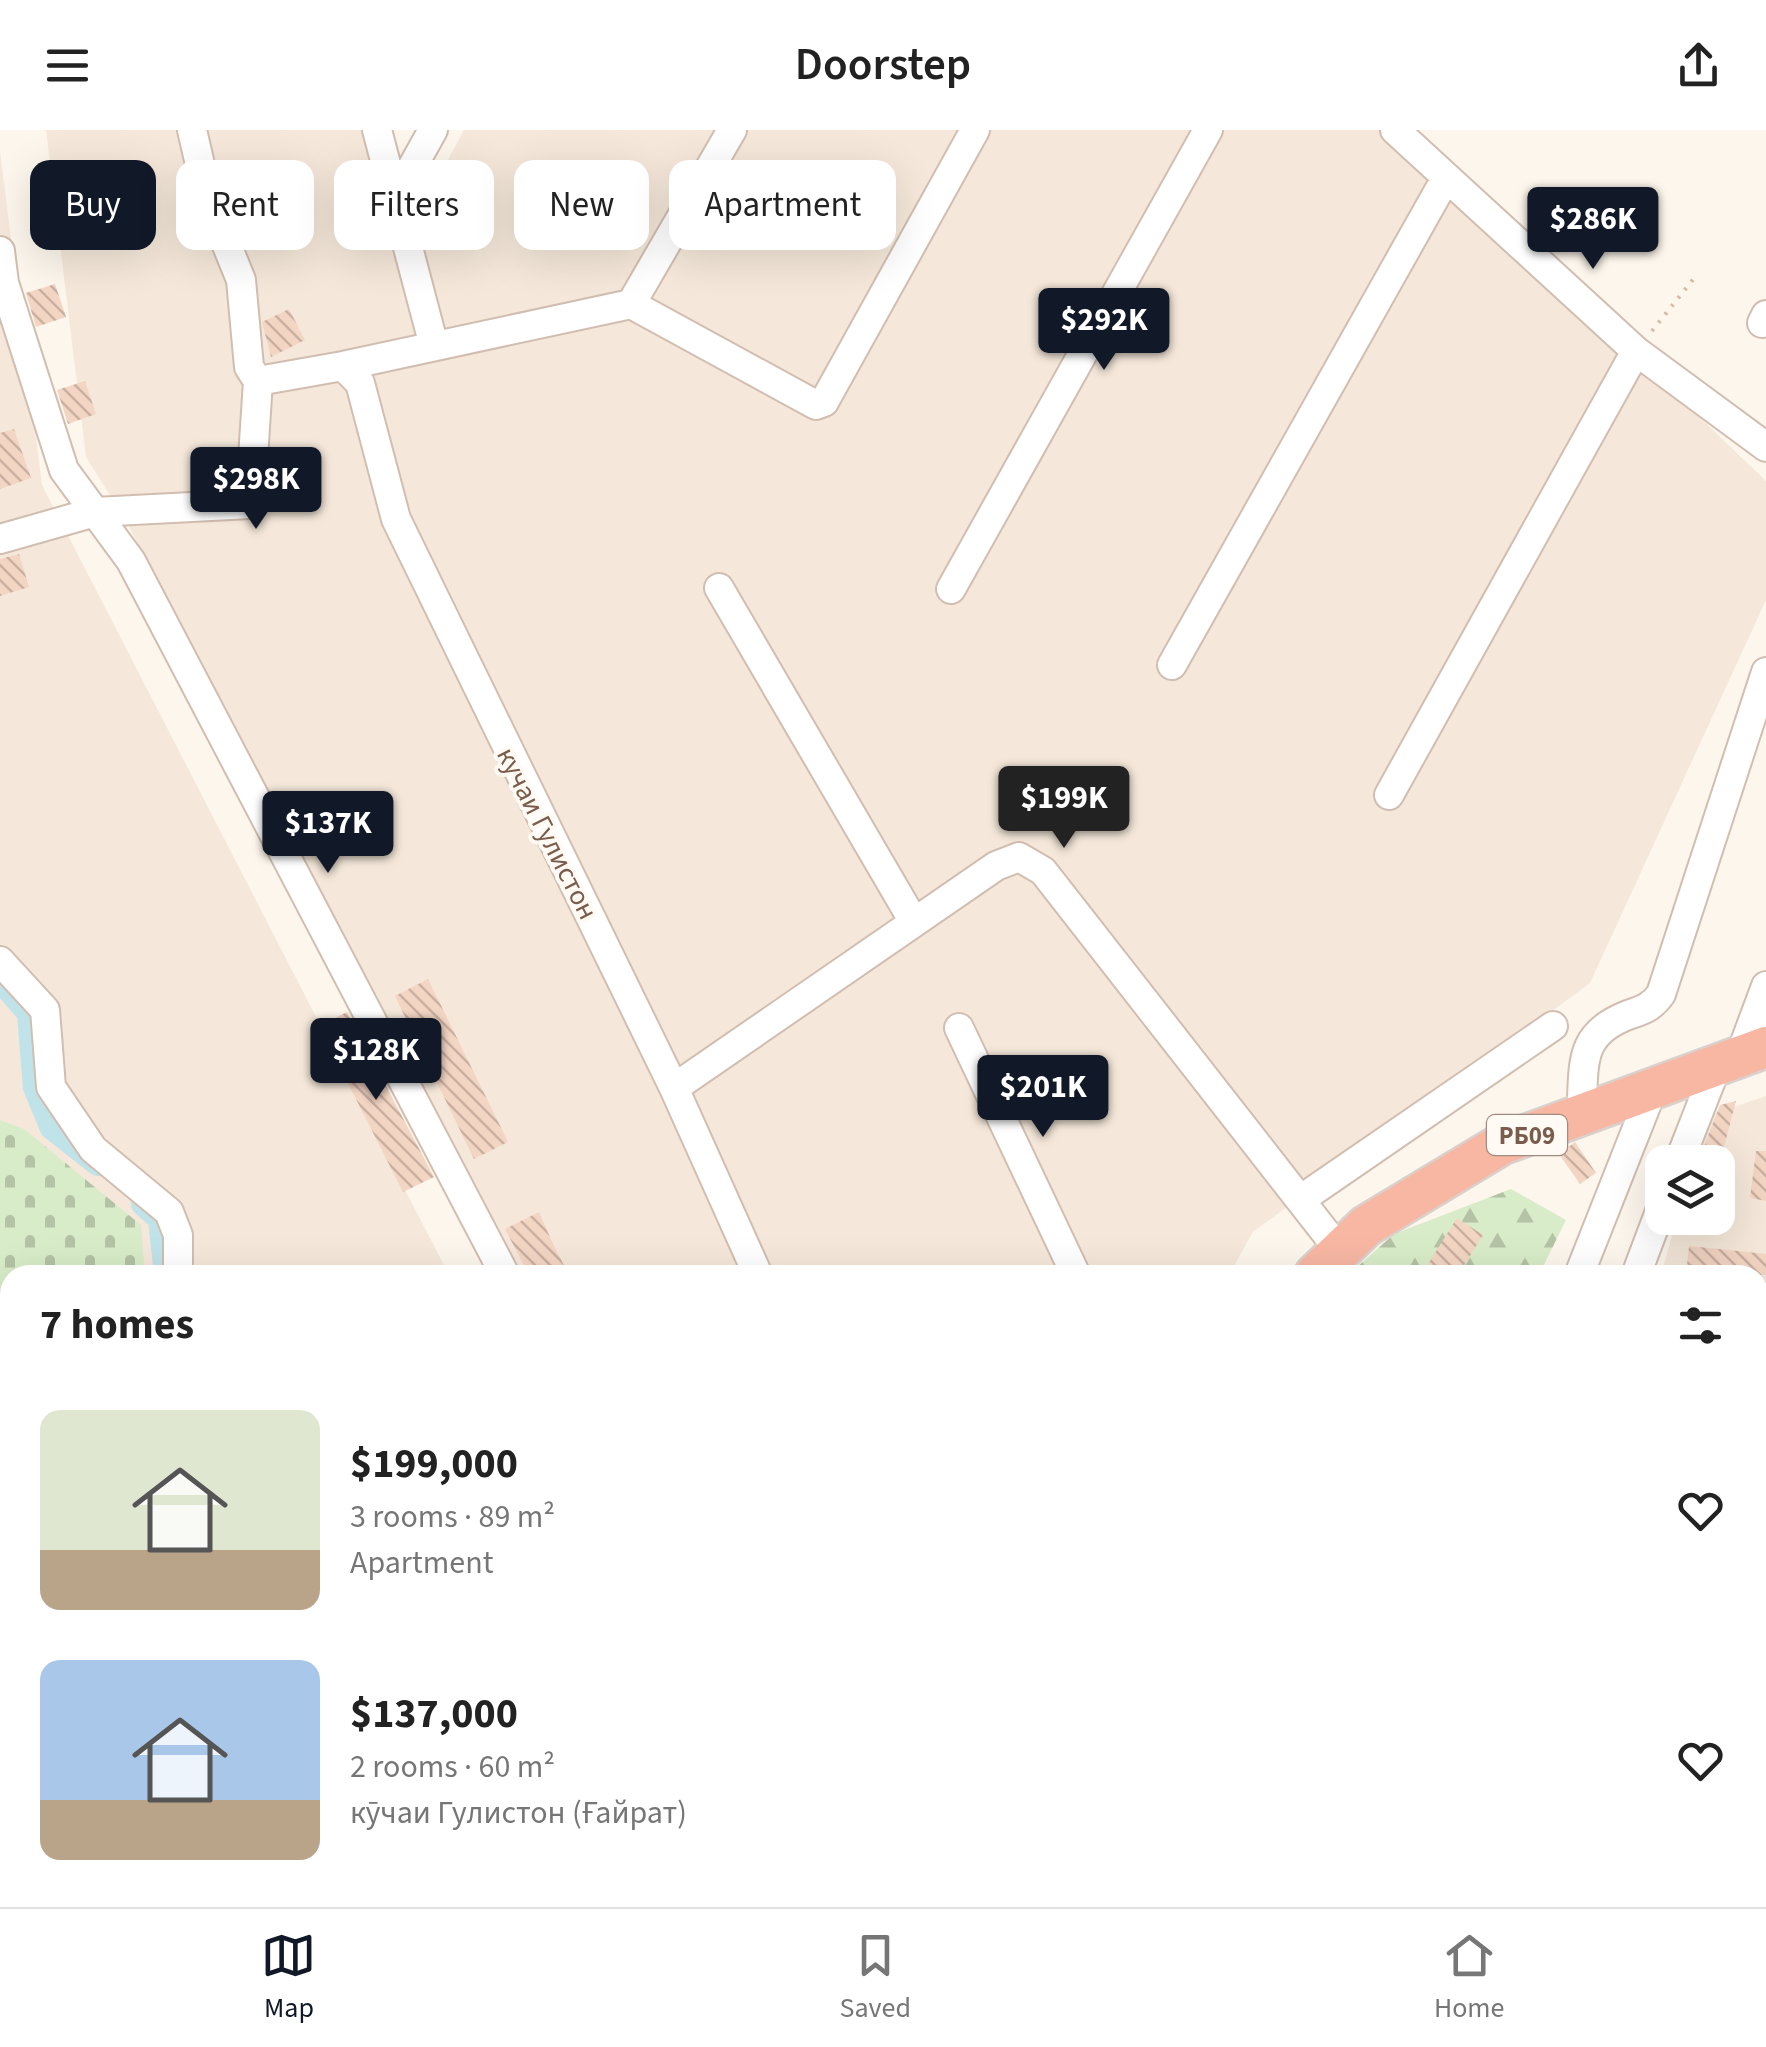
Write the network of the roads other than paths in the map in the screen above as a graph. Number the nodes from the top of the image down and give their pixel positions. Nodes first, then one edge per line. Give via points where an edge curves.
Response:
1 (192, 130) edge
2 (377, 130) edge
3 (433, 130) edge
4 (732, 130) edge
5 (975, 130) edge
6 (1208, 130) edge
7 (1395, 130) edge
8 (385, 160) edge
9 (416, 160) edge
10 (1446, 178) junction
11 (409, 250) edge
12 (0, 252) edge
13 (631, 304) junction
14 (434, 346) junction
15 (1636, 350) junction
16 (352, 374) junction
17 (258, 381) junction
18 (1766, 446) edge
19 (95, 512) junction
20 (0, 539) edge
21 (719, 588) dead end
22 (951, 589) dead end
23 (1172, 665) dead end
24 (1766, 672) edge
25 (1389, 795) dead end
26 (914, 922) junction
27 (0, 961) edge
28 (1766, 986) edge
29 (1552, 1026) dead end
30 (960, 1028) dead end
31 (1741, 1056) edge
32 (674, 1088) junction
33 (1653, 1088) junction
34 (1581, 1115) junction
35 (1689, 1145) edge
36 (1300, 1200) junction
37 (1651, 1235) edge
38 (1328, 1263) edge
39 (178, 1265) edge
40 (499, 1265) edge
41 (754, 1265) edge
42 (1071, 1265) edge
43 (1584, 1265) edge
44 (1640, 1265) edge

1 - 17 street via 208,199 241,280 249,367
2 - 8 street
3 - 9 street
4 - 13 street
5 - 13 street via 824,402 816,405
6 - 22 street
7 - 10 street
10 - 15 street
10 - 23 street
11 - 14 street
12 - 19 street via 4,284 64,470
13 - 14 street
14 - 16 street
15 - 18 street
15 - 25 street
16 - 17 street
16 - 32 street, кучаи Гулистон via 396,519
17 - 19 street via 250,504
19 - 20 street
19 - 40 street via 131,561
21 - 26 street
24 - 34 street via 1661,994 1652,1006 1592,1036
26 - 32 street
26 - 36 street via 1019,856 1043,871
27 - 39 street via 45,1010 51,1088 93,1148 169,1212 178,1235
28 - 31 street
29 - 36 street
30 - 42 street
31 - 33 highway, РБ09
31 - 35 street
32 - 41 street, кучаи Гулистон
33 - 34 highway, РБ09
33 - 43 street
34 - 38 highway, РБ09 via 1502,1144 1366,1226
36 - 38 street
37 - 44 street

